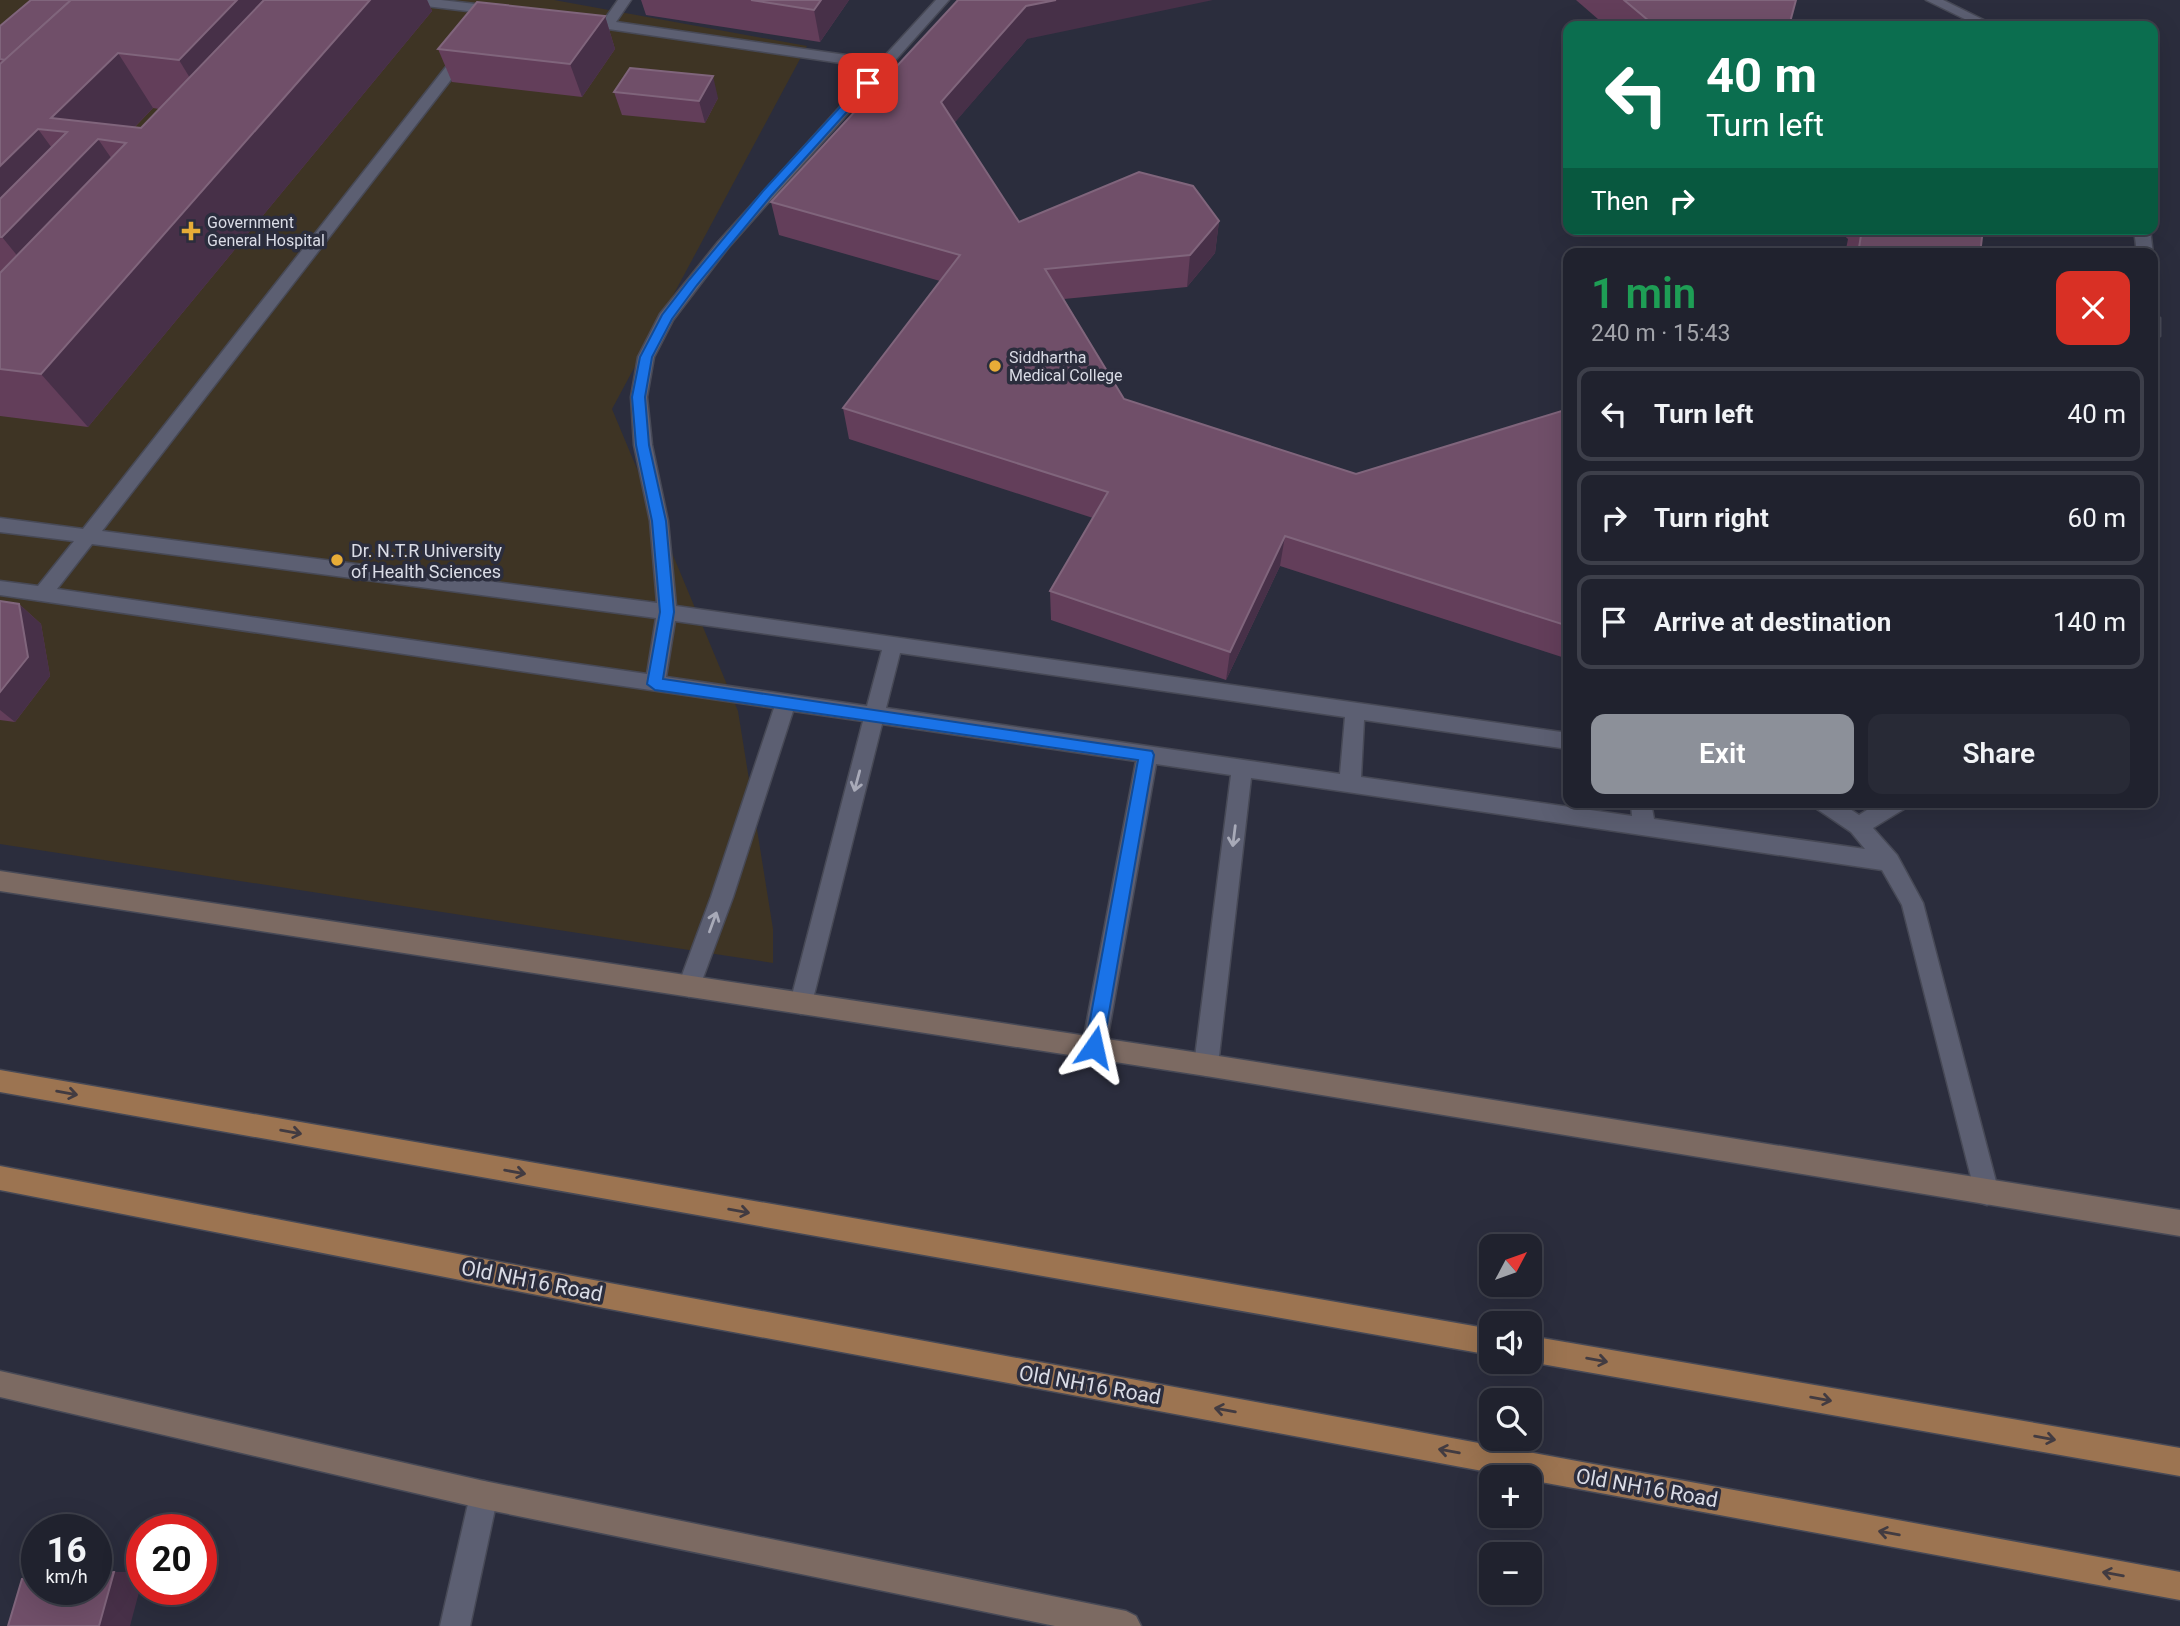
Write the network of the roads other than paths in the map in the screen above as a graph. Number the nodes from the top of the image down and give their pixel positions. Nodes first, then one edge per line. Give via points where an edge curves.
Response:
1 (409, 0) edge
2 (625, 0) edge
3 (943, 0) edge
4 (1932, 0) edge
5 (498, 15) edge
6 (566, 19) edge
7 (1978, 21) edge
8 (607, 25) junction
9 (471, 44) edge
10 (885, 65) junction
11 (0, 525) edge
12 (87, 537) junction
13 (0, 588) edge
14 (43, 594) junction
15 (667, 612) junction
16 (892, 644) junction
17 (655, 684) junction
18 (786, 703) junction
19 (1355, 711) junction
20 (874, 715) junction
21 (1563, 740) edge
22 (1146, 755) junction
23 (1242, 768) junction
24 (1350, 783) junction
25 (1642, 808) edge
26 (1831, 808) edge
27 (1889, 808) edge
28 (1644, 826) junction
29 (1858, 826) junction
30 (1888, 862) junction
31 (0, 881) edge
32 (689, 986) junction
33 (801, 1003) junction
34 (1094, 1047) junction
35 (1206, 1065) junction
36 (0, 1081) edge
37 (0, 1178) edge
38 (1987, 1194) junction
39 (2180, 1223) edge
40 (1479, 1340) edge
41 (1542, 1351) edge
42 (0, 1384) edge
43 (2180, 1462) edge
44 (484, 1495) junction
45 (2180, 1587) edge
46 (455, 1626) edge
47 (1126, 1626) edge

1 - 5 lane
2 - 8 lane
3 - 10 lane
4 - 7 lane
6 - 8 lane
8 - 10 lane
9 - 12 lane
10 - 15 lane via 767,193 701,273 666,318 646,357 639,397 659,521
11 - 12 lane
12 - 14 lane
12 - 15 lane
13 - 14 lane
14 - 17 lane
15 - 16 lane
15 - 17 lane
16 - 19 lane
16 - 20 lane
17 - 18 lane
18 - 20 lane
32 -> 18 lane
19 - 21 lane
19 - 24 lane
20 - 22 lane
20 -> 33 lane
22 - 23 lane
22 - 34 lane
23 - 24 lane
23 -> 35 lane
24 - 28 lane
25 - 28 lane
26 - 29 lane
27 - 29 lane
28 - 30 lane
29 - 30 lane
30 - 38 lane via 1912,903
31 - 32 street
32 - 33 street
33 - 34 street
34 - 35 street
35 - 38 street
36 -> 40 main road
45 -> 37 main road, Old NH16 Road
38 - 39 street
41 -> 43 main road
42 - 44 street
44 - 46 lane
44 - 47 street

